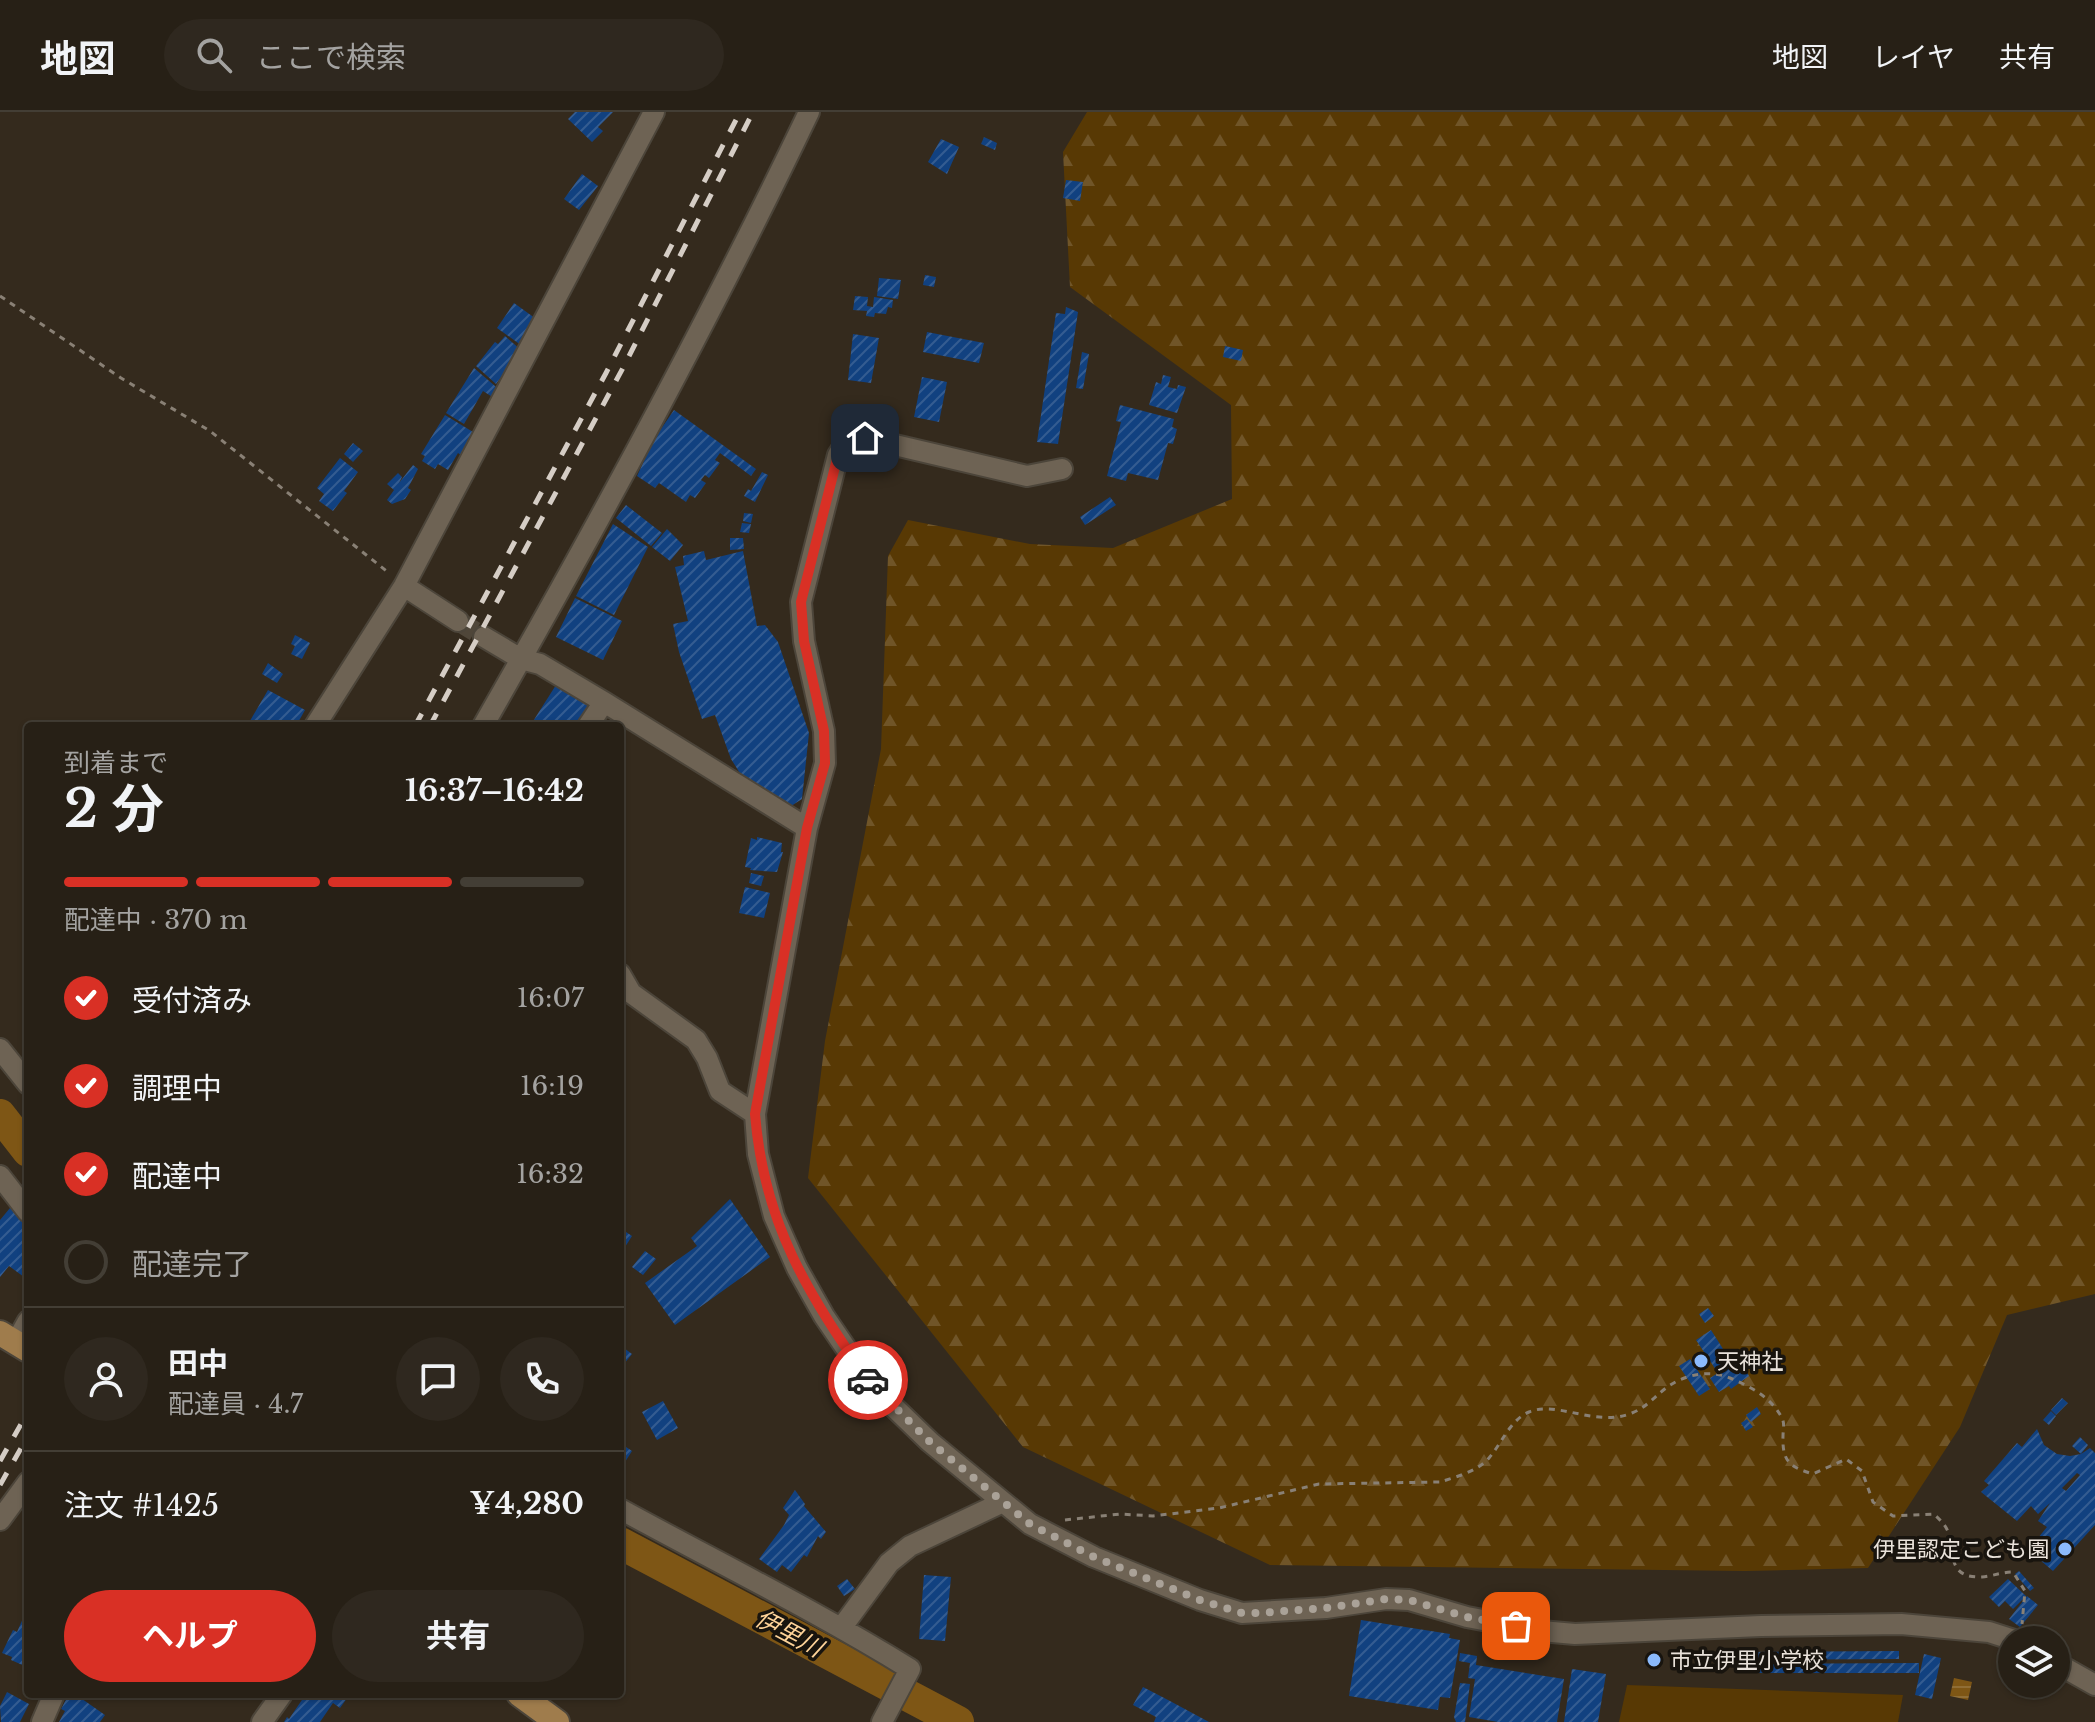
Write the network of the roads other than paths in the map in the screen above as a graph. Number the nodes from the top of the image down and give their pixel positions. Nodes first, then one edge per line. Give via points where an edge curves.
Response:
1 (654, 112) edge
2 (809, 112) edge
3 (1062, 469) dead end
4 (404, 586) junction
5 (458, 621) tunnel mouth
6 (484, 637) tunnel mouth
7 (521, 659) junction
8 (604, 702) junction
9 (318, 722) edge
10 (485, 722) edge
11 (591, 722) edge
12 (807, 828) junction
13 (624, 981) edge
14 (0, 1049) edge
15 (24, 1079) edge
16 (755, 1114) junction
17 (0, 1176) edge
18 (24, 1207) edge
19 (24, 1487) edge
20 (1001, 1503) junction
21 (624, 1511) edge
22 (0, 1520) edge
23 (842, 1627) junction
24 (1998, 1633) edge
25 (2070, 1671) edge
26 (2095, 1685) edge
27 (52, 1698) edge
28 (279, 1698) edge
29 (524, 1698) edge
30 (42, 1722) edge
31 (262, 1722) edge
32 (557, 1722) edge
33 (882, 1722) edge

1 - 4 street
2 - 7 street via 676,376
3 - 12 street via 1027,476 865,438 847,441 838,455 801,602 825,763
4 - 5 street
4 - 9 street
6 - 7 street
7 - 8 street via 540,664
7 - 10 street
8 - 11 street
8 - 12 street
12 - 16 street
13 - 16 street via 631,993 696,1040 720,1091
14 - 15 street
16 - 20 street via 758,1154 774,1216 824,1316 871,1385
17 - 18 street
19 - 22 street
20 - 23 street via 910,1546 889,1563
20 - 24 street via 1094,1557 1242,1613 1386,1599 1575,1634 1901,1624
21 - 23 street
23 - 33 street via 910,1669
25 - 26 street
27 - 30 street
28 - 31 street
29 - 32 main road

